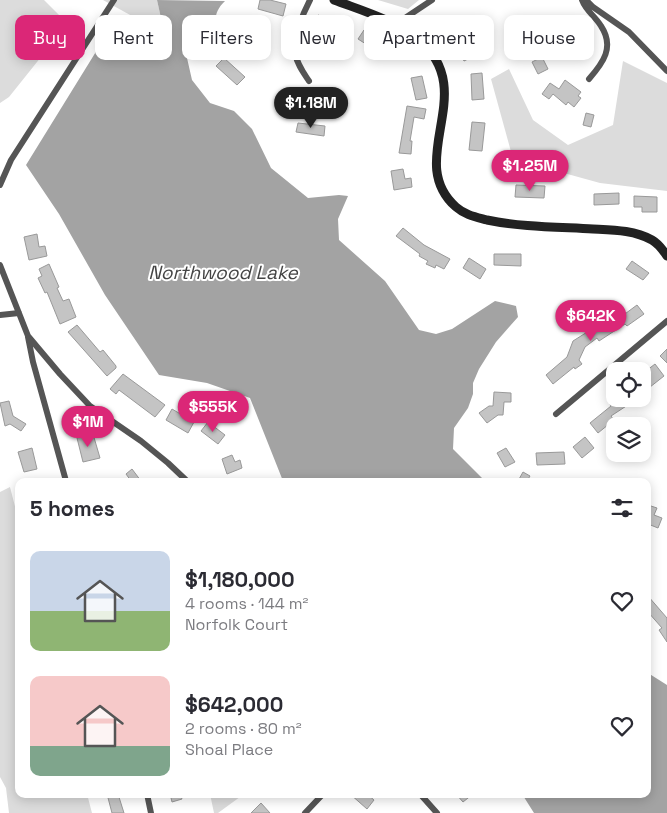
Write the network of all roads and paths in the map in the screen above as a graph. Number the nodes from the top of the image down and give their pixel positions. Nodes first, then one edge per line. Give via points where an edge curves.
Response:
1 (114, 0) edge
2 (310, 0) edge
3 (334, 0) edge
4 (432, 0) edge
5 (584, 0) edge
6 (373, 15) edge
7 (410, 15) edge
8 (435, 60) edge
9 (667, 71) edge
10 (589, 79) dead end
11 (309, 81) dead end
12 (0, 185) edge
13 (667, 256) edge
14 (0, 265) edge
15 (18, 313) junction
16 (0, 315) edge
17 (667, 321) edge
18 (28, 336) junction
19 (556, 414) dead end
20 (65, 478) edge
21 (184, 478) edge
22 (147, 798) edge
23 (319, 798) edge
24 (424, 798) edge
25 (151, 813) edge
26 (305, 813) edge
27 (437, 813) edge

1 - 12 street via 11,160
2 - 11 street via 299,27 295,52
3 - 6 street
4 - 7 street
5 - 9 street via 630,32
5 - 10 street via 587,10 601,26 608,48 605,59
8 - 13 street via 442,75 445,101 436,171 440,188 457,208 473,216 499,222 638,234 653,240
14 - 15 street
15 - 16 street
15 - 18 street
17 - 19 street
18 - 20 street
18 - 21 street via 90,406 141,441
22 - 25 street
23 - 26 street
24 - 27 street

